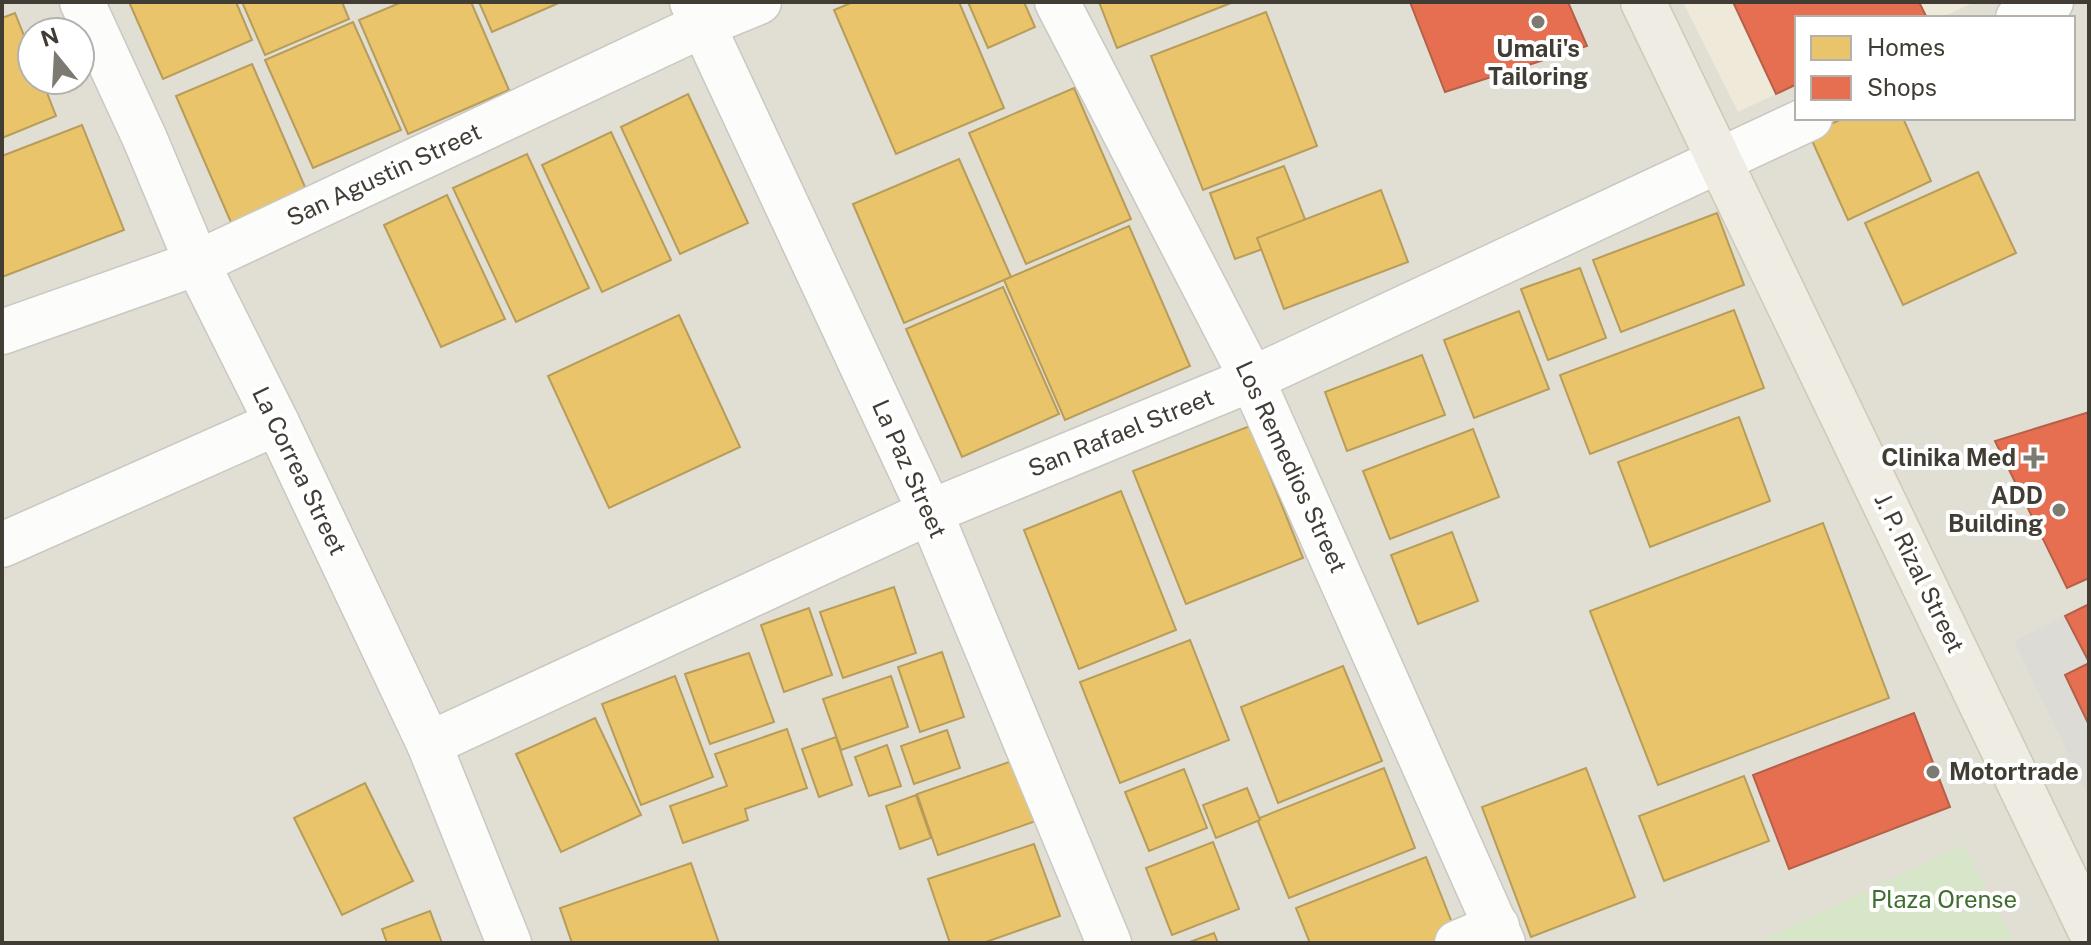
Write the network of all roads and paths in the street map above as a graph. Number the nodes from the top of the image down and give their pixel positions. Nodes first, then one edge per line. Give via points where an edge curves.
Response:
1 (82, 2) edge
2 (759, 2) edge
3 (1057, 2) edge
4 (1643, 2) edge
5 (2051, 2) edge
6 (698, 14) edge
7 (2022, 16) edge
8 (1806, 120) edge
9 (1722, 161) junction
10 (197, 263) junction
11 (2, 332) edge
12 (1252, 379) junction
13 (277, 423) junction
14 (930, 512) junction
15 (2, 545) edge
16 (429, 744) junction
17 (2089, 928) edge
18 (1500, 935) edge
19 (509, 943) edge
20 (1109, 943) edge
21 (1457, 943) edge

1 - 10 street, La Correa Street
2 - 6 street, San Agustin Street
3 - 12 street, Los Remedios Street
4 - 9 main road, J. P. Rizal Street
5 - 7 street
6 - 10 street, San Agustin Street
6 - 14 street, La Paz Street
8 - 9 street, San Rafael Street
9 - 12 street, San Rafael Street
9 - 17 main road, J. P. Rizal Street
10 - 11 street, San Agustin Street
10 - 13 street, La Correa Street
12 - 14 street, San Rafael Street
12 - 18 street, Los Remedios Street
13 - 15 street
13 - 16 street, La Correa Street
14 - 16 street, San Rafael Street
14 - 20 street, La Paz Street
16 - 19 street, La Correa Street
18 - 21 street

